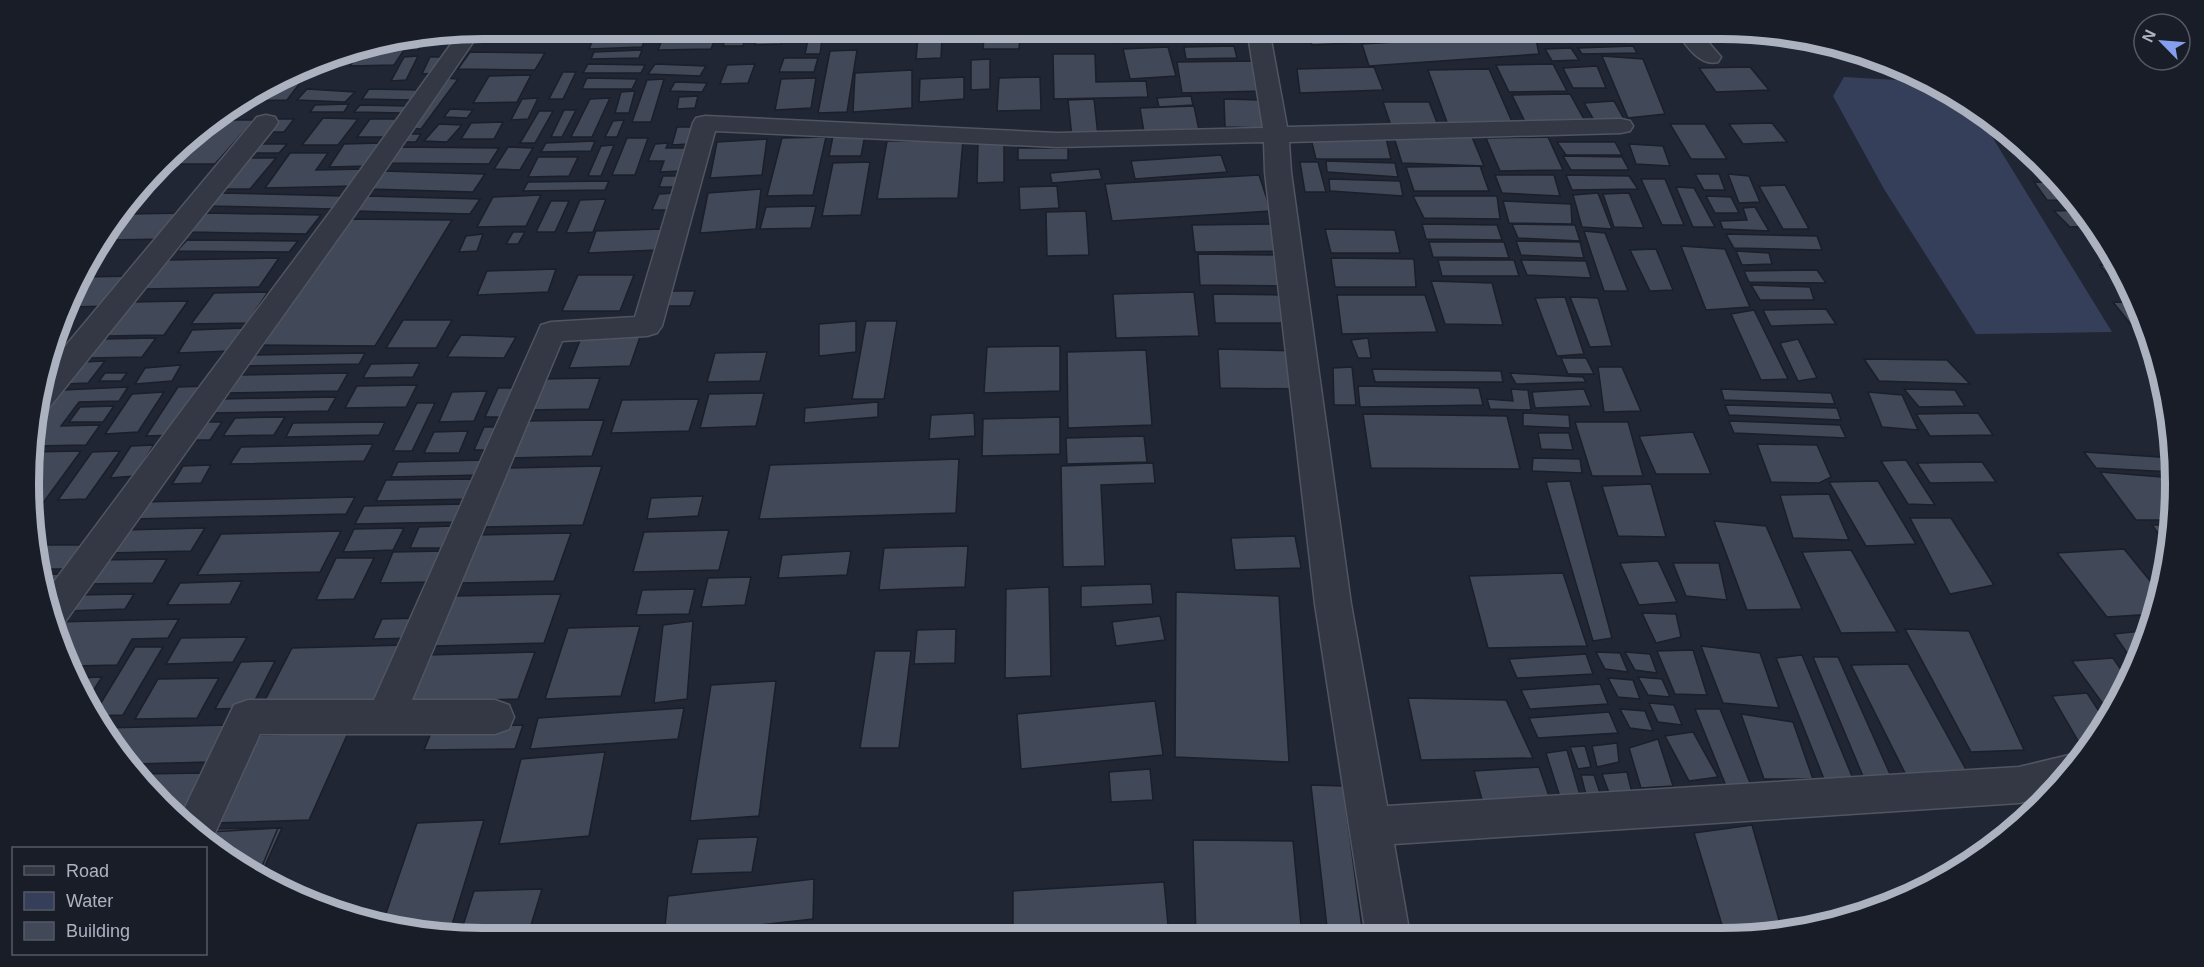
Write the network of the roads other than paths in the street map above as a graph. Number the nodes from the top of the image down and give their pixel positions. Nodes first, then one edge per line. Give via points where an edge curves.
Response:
1 (1260, 39) edge
2 (1695, 39) edge
3 (465, 40) edge
4 (1710, 57) dead end
5 (266, 122) dead end
6 (1621, 126) dead end
7 (1276, 133) junction
8 (51, 384) edge
9 (56, 606) edge
10 (386, 717) junction
11 (495, 717) dead end
12 (2047, 785) edge
13 (2025, 798) edge
14 (198, 824) edge
15 (1370, 826) junction
16 (1387, 928) edge

1 - 7 street
2 - 4 street
3 - 9 street
5 - 8 street
6 - 7 street
7 - 10 street via 1057,140 705,123 647,326 551,332
7 - 15 street via 1333,604
10 - 11 street
10 - 14 street via 248,717
12 - 13 street
13 - 15 street
15 - 16 street

